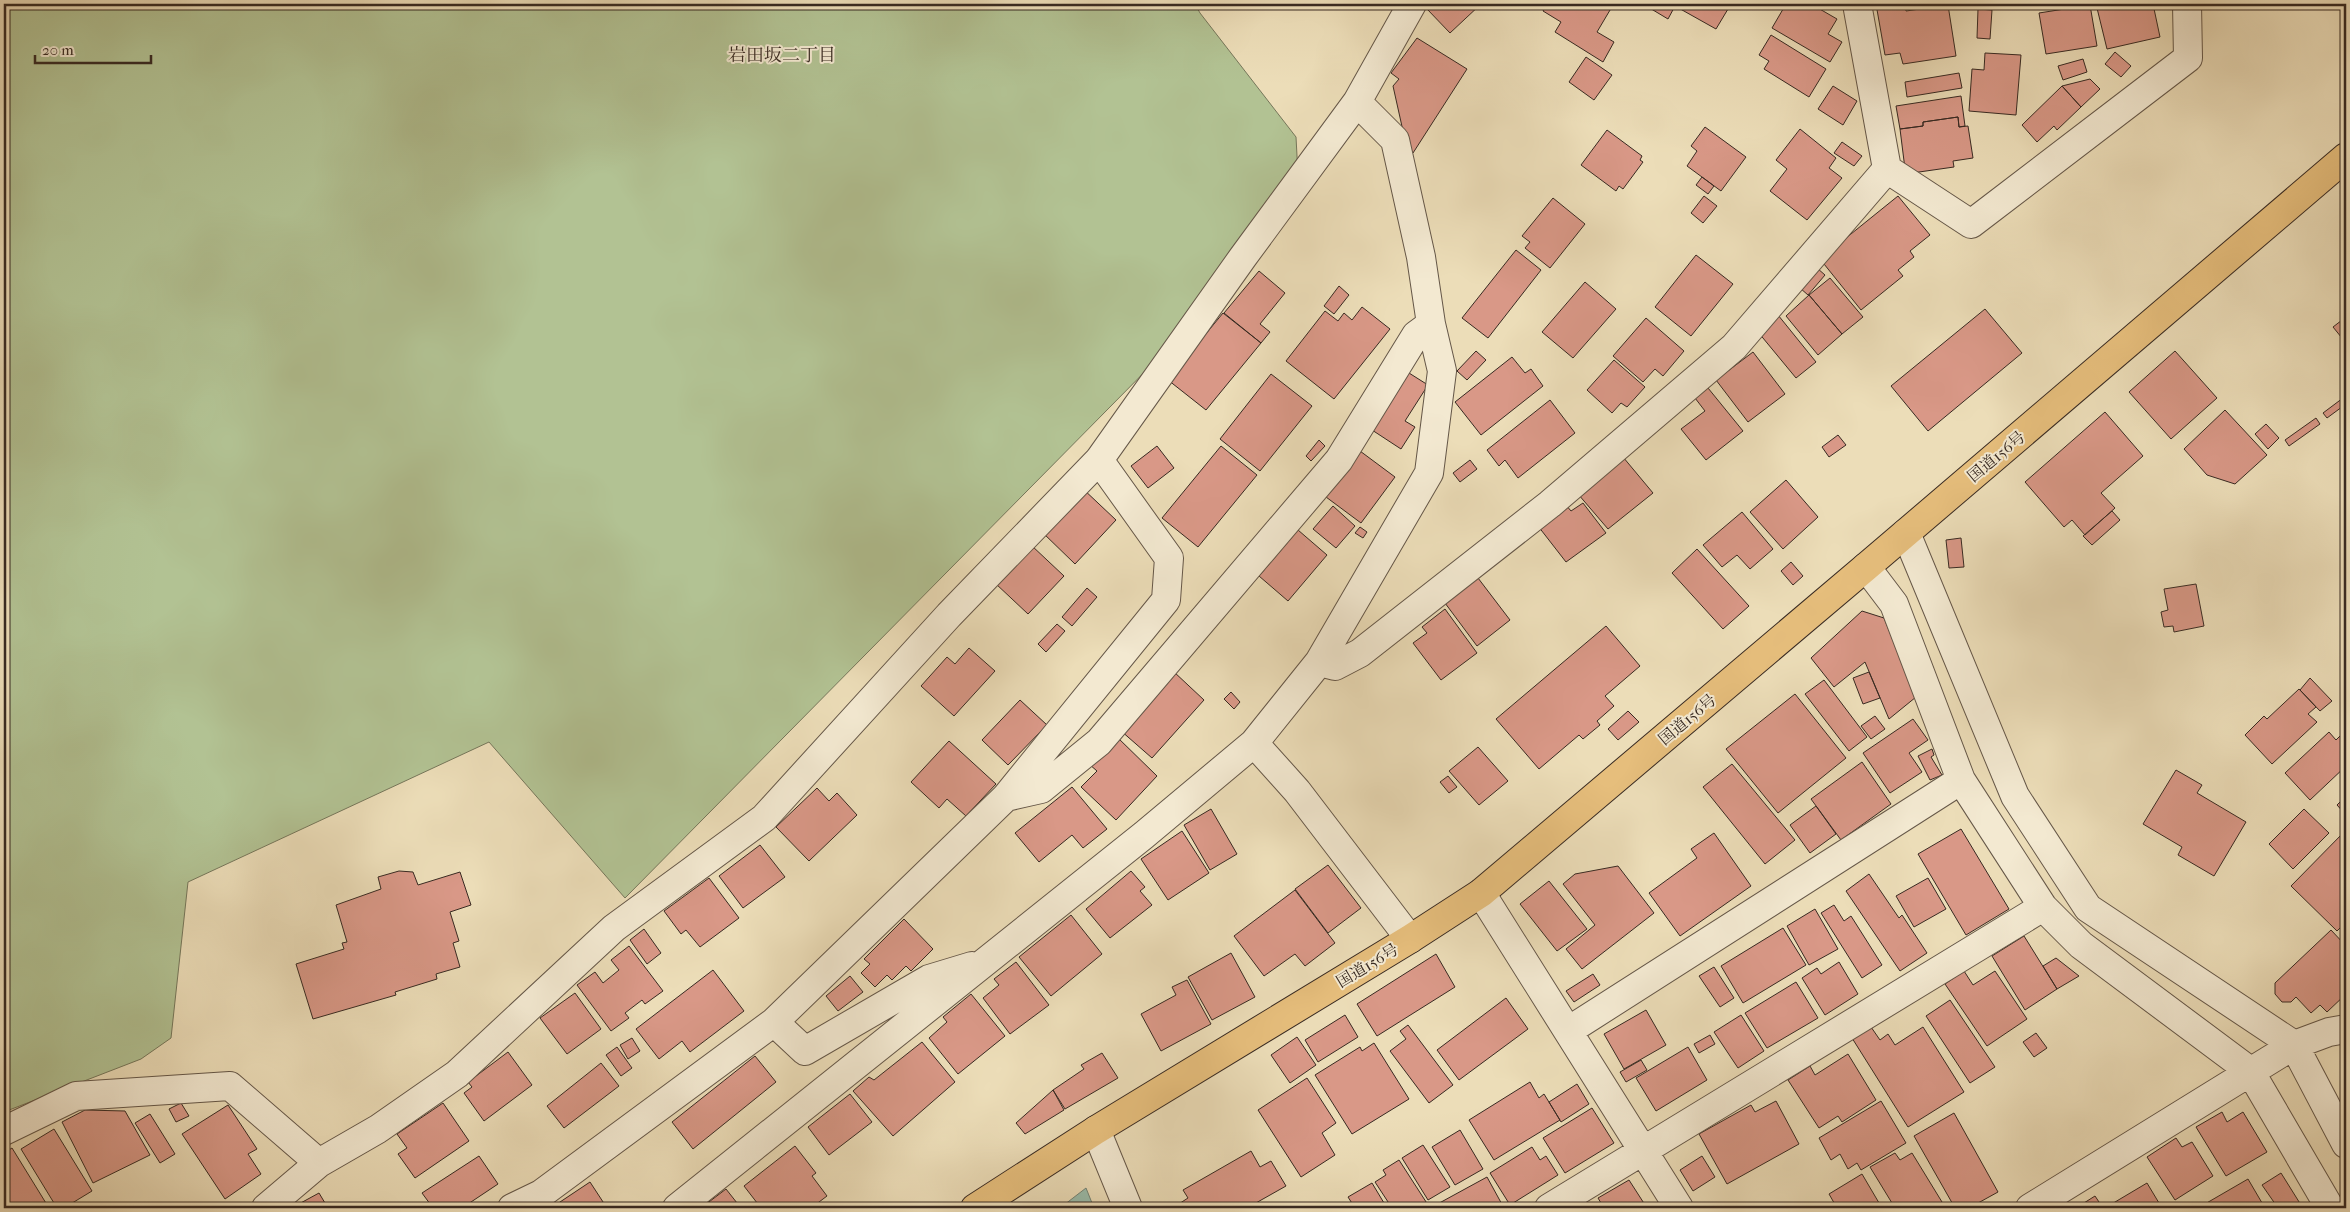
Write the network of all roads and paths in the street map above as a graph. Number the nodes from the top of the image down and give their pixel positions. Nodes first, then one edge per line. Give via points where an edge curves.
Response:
1 (1412, 4) edge
2 (1857, 4) edge
3 (2187, 4) edge
4 (1357, 102) junction
5 (2346, 157) edge
6 (1887, 169) junction
7 (1431, 324) junction
8 (1099, 460) junction
9 (1906, 533) junction
10 (1866, 568) junction
11 (1319, 662) junction
12 (1254, 743) junction
13 (1961, 780) junction
14 (1006, 797) junction
15 (1481, 892) junction
16 (2043, 907) junction
17 (1410, 939) junction
18 (986, 962) junction
19 (774, 1022) junction
20 (2346, 1029) edge
21 (1568, 1031) junction
22 (2294, 1045) junction
23 (2250, 1071) junction
24 (1096, 1130) junction
25 (4, 1131) edge
26 (2346, 1144) edge
27 (1643, 1151) junction
28 (319, 1164) junction
29 (266, 1208) edge
30 (512, 1208) edge
31 (677, 1208) edge
32 (975, 1208) edge
33 (1128, 1208) edge
34 (1549, 1208) edge
35 (1679, 1208) edge
36 (2030, 1208) edge
37 (2330, 1208) edge

1 - 4 street
2 - 6 street
3 - 6 street via 2188,58 1971,224
4 - 7 street via 1395,140 1421,256
4 - 8 street
5 - 9 highway, 国道156号
6 - 11 street via 1734,347 1550,504 1360,653 1335,666
7 - 11 street via 1442,371 1429,473
7 - 14 street via 1416,335 1340,460 1099,742 1041,789
8 - 14 street via 1169,558 1166,600
8 - 28 street via 949,614 764,818 614,928 457,1074 378,1129
9 - 10 highway, 国道156号
9 - 22 street via 2015,796 2088,908
10 - 13 street via 1894,604
10 - 15 highway, 国道156号
11 - 12 street
12 - 17 street via 1297,791
12 - 18 street
13 - 16 street
13 - 21 street
14 - 19 street
15 - 17 highway, 国道156号
15 - 21 street
16 - 23 street via 2081,946
16 - 27 street
17 - 24 highway, 国道156号
18 - 19 street via 929,979 805,1051
18 - 31 street
19 - 30 street via 541,1194
20 - 22 street
21 - 27 street
22 - 23 street
22 - 26 street
23 - 36 street
23 - 37 street
24 - 32 highway, 国道156号
24 - 33 street
25 - 28 street via 76,1096 230,1086
27 - 34 street
27 - 35 street
28 - 29 street

